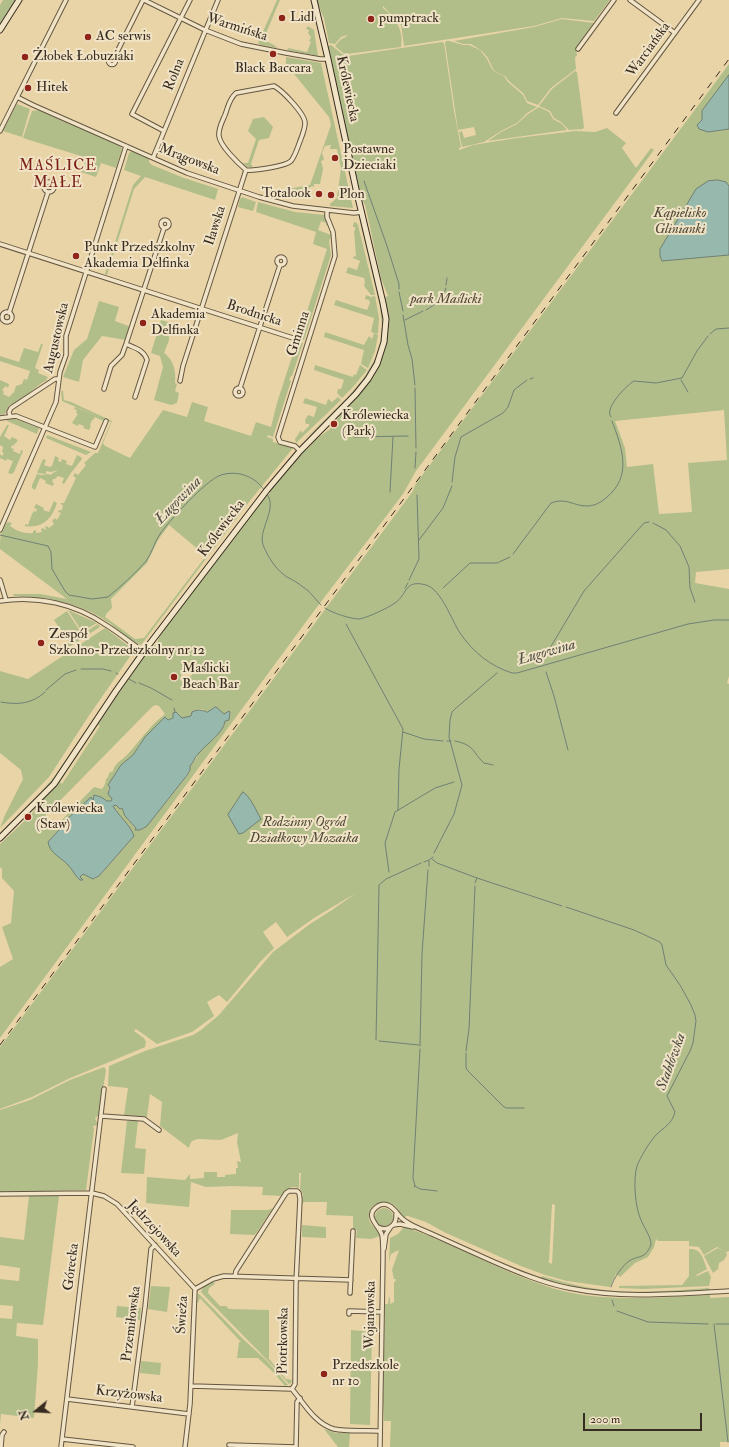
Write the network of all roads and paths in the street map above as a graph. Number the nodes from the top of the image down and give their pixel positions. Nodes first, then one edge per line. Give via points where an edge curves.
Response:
1 (19, 0) edge
2 (66, 0) edge
3 (144, 0) edge
4 (190, 0) edge
5 (218, 0) edge
6 (314, 0) edge
7 (614, 0) edge
8 (630, 0) edge
9 (699, 0) edge
10 (181, 19) junction
11 (0, 30) edge
12 (205, 30) junction
13 (675, 33) junction
14 (578, 49) dead end
15 (114, 58) dead end
16 (328, 59) junction
17 (18, 97) junction
18 (616, 113) dead end
19 (0, 131) edge
20 (164, 131) junction
21 (126, 146) junction
22 (153, 158) junction
23 (246, 170) junction
24 (239, 190) junction
25 (48, 192) dead end
26 (327, 210) junction
27 (362, 212) junction
28 (164, 228) dead end
29 (0, 244) edge
30 (28, 253) junction
31 (280, 265) dead end
32 (86, 271) junction
33 (144, 290) junction
34 (201, 308) junction
35 (9, 313) dead end
36 (260, 327) junction
37 (296, 339) dead end
38 (126, 344) junction
39 (58, 379) junction
40 (180, 381) dead end
41 (240, 388) dead end
42 (104, 389) dead end
43 (135, 397) dead end
44 (10, 416) junction
45 (0, 418) edge
46 (106, 421) dead end
47 (45, 427) junction
48 (300, 451) junction
49 (0, 530) edge
50 (0, 580) edge
51 (6, 600) junction
52 (0, 601) edge
53 (144, 652) junction
54 (0, 838) edge
55 (104, 1089) dead end
56 (101, 1116) junction
57 (159, 1130) dead end
58 (92, 1193) junction
59 (0, 1194) edge
60 (395, 1211) junction
61 (376, 1226) junction
62 (392, 1226) junction
63 (353, 1230) dead end
64 (427, 1232) junction
65 (154, 1245) junction
66 (383, 1256) junction
67 (235, 1276) junction
68 (296, 1278) junction
69 (351, 1280) junction
70 (195, 1289) junction
71 (729, 1292) edge
72 (350, 1293) dead end
73 (382, 1312) junction
74 (348, 1314) dead end
75 (191, 1386) junction
76 (292, 1388) junction
77 (67, 1398) junction
78 (300, 1398) junction
79 (132, 1407) junction
80 (189, 1414) junction
81 (380, 1431) junction
82 (4, 1432) dead end
83 (62, 1439) junction
84 (229, 1445) dead end
85 (246, 1446) edge
86 (1, 1447) edge
87 (61, 1447) edge
88 (133, 1447) edge
89 (185, 1447) edge
90 (296, 1447) edge
91 (380, 1447) edge

1 - 11 street
2 - 17 street
3 - 10 street, Warmińska
3 - 15 street
4 - 10 street
5 - 12 street, Rolna
6 - 16 street, Królewiecka
7 - 14 street
8 - 13 street
9 - 13 street, Warciańska
10 - 12 street, Warmińska
10 - 20 street via 132,114
12 - 16 street, Warmińska via 255,47
12 - 20 street, Rolna
13 - 18 street, Warciańska
16 - 27 street, Królewiecka
17 - 19 street
17 - 21 street, Mrągowska
20 - 22 street, Rolna
21 - 22 street, Mrągowska
21 - 32 street, Augustowska
22 - 24 street, Mrągowska
23 - 23 street via 288,163 294,155 304,129 305,123 301,114 274,86 236,93 230,100 219,136 223,146
23 - 24 street, Iławska
24 - 26 street, Mrągowska via 293,206
24 - 34 street, Iławska
25 - 30 street
26 - 27 street, Mrągowska via 354,214
26 - 48 street, Gminna via 327,219 333,232 335,256 278,436 280,442 294,446
27 - 48 street, Królewiecka via 385,311 383,348 373,372 362,387
28 - 33 street
29 - 30 street, Brodnicka
30 - 32 street, Brodnicka
30 - 35 street
31 - 36 street
32 - 33 street, Brodnicka
32 - 39 street, Augustowska via 66,336 66,355
33 - 34 street, Brodnicka
33 - 38 street
34 - 36 street, Brodnicka
34 - 40 street, Iławska
36 - 37 street, Brodnicka
36 - 41 street
38 - 42 street via 122,355 111,366
38 - 43 street via 141,351 147,360
39 - 44 street via 54,379 11,409
39 - 47 street, Augustowska via 56,402
44 - 45 street
44 - 47 street
46 - 47 street via 95,447
47 - 49 street, Augustowska
48 - 53 street, Królewiecka via 266,491
50 - 51 street
51 - 52 street
51 - 53 street via 40,600 75,609 106,625
53 - 54 street, Królewiecka via 54,784
55 - 56 street, Górecka
56 - 57 street via 144,1119
56 - 58 street, Górecka
58 - 59 street
58 - 65 street, Jędrzejowska via 104,1196 116,1204
58 - 77 street, Górecka
60 - 61 street via 385,1204 377,1207 372,1214
60 - 62 street via 397,1218
60 - 64 street via 402,1219
61 - 62 street via 383,1229
61 - 66 street, Wojanowska via 381,1233
62 - 64 street via 405,1224
62 - 66 street, Wojanowska via 386,1234
63 - 69 street
64 - 71 street via 521,1274 568,1288 614,1295 644,1296
65 - 70 street, Jędrzejowska
65 - 79 street, Przemiłowska via 151,1249
66 - 73 street, Wojanowska
67 - 68 street, Świeża
67 - 68 street, Piotrkowska via 286,1193 292,1190 298,1192 300,1199
67 - 70 street, Świeża via 217,1278
68 - 69 street, Świeża
68 - 76 street, Piotrkowska via 295,1384
69 - 72 street
70 - 75 street, Świeża
73 - 74 street via 348,1311
73 - 81 street, Wojanowska
75 - 76 street, Piotrkowska
75 - 80 street, Świeża
76 - 78 street
77 - 79 street, Krzyżowska
77 - 83 street, Górecka
78 - 81 street via 320,1421 333,1428
78 - 90 street via 297,1402
79 - 80 street, Krzyżowska
80 - 89 street, Świeża
81 - 91 street, Wojanowska
82 - 86 street
83 - 87 street, Górecka
83 - 88 street
84 - 85 street
85 - 90 street

